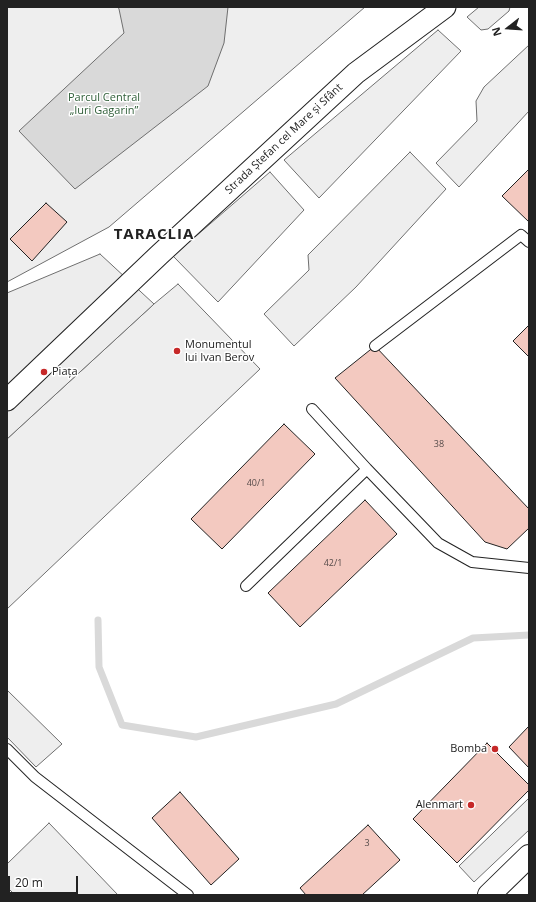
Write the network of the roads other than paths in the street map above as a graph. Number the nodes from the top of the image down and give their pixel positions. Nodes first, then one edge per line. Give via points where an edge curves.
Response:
1 (445, 7) edge
2 (529, 242) edge
3 (375, 346) dead end
4 (7, 400) edge
5 (312, 409) dead end
6 (367, 469) junction
7 (529, 568) edge
8 (246, 586) dead end
9 (7, 749) edge
10 (529, 856) edge
11 (188, 895) edge
12 (489, 895) edge

1 - 4 street, Strada Ștefan cel Mare și Sfânt via 356,73 158,255
2 - 3 lane via 521,235
5 - 6 lane
6 - 7 lane via 438,542 472,562
6 - 8 lane
9 - 11 lane via 35,777
10 - 12 main road

